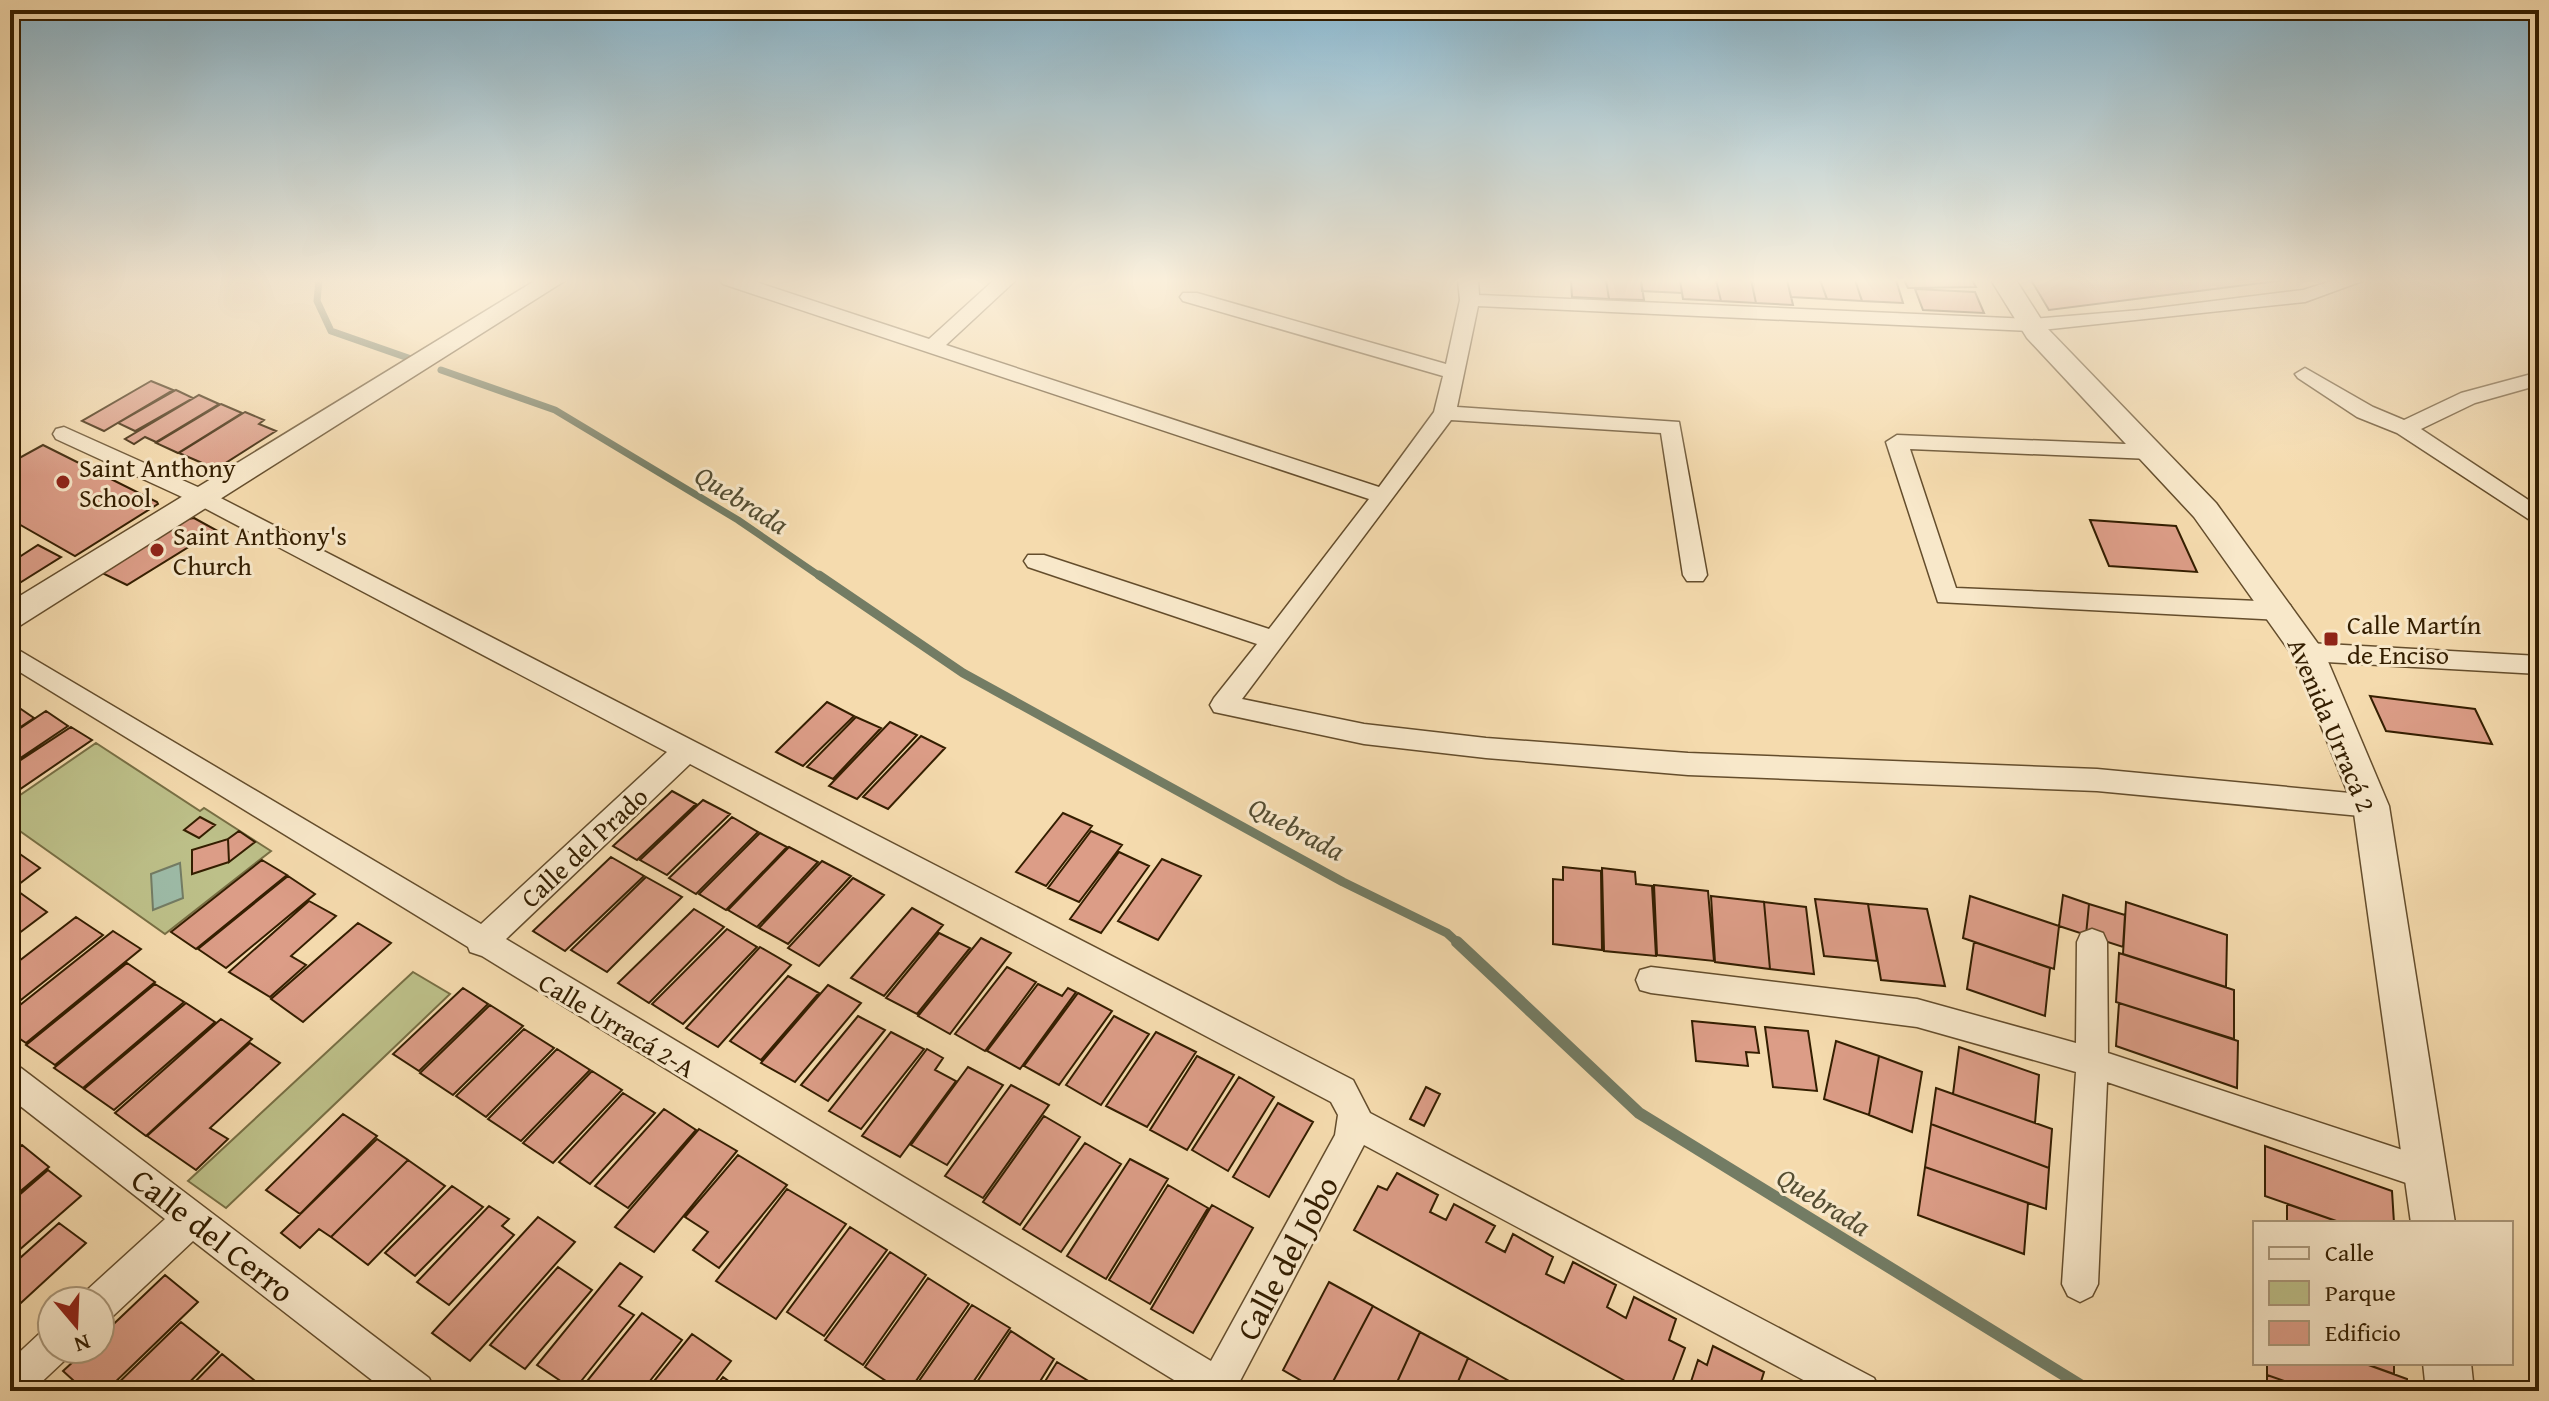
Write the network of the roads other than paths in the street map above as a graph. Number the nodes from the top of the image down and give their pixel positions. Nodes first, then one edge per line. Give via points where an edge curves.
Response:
1 (448, 345) edge
2 (1359, 345) edge
3 (1460, 345) edge
4 (2050, 345) edge
5 (933, 346) edge
6 (1456, 373) junction
7 (2305, 374) dead end
8 (2539, 378) edge
9 (1445, 413) junction
10 (2405, 428) junction
11 (64, 434) dead end
12 (2151, 452) junction
13 (1383, 496) junction
14 (201, 497) junction
15 (2539, 518) edge
16 (1036, 561) dead end
17 (1695, 575) dead end
18 (2281, 611) junction
19 (10, 617) edge
20 (1274, 640) junction
21 (10, 654) edge
22 (2311, 659) junction
23 (2539, 665) edge
24 (2539, 682) edge
25 (686, 751) junction
26 (2371, 806) junction
27 (2092, 942) dead end
28 (481, 943) junction
29 (1651, 980) dead end
30 (2092, 1062) junction
31 (10, 1079) edge
32 (1356, 1123) junction
33 (2427, 1174) junction
34 (192, 1218) junction
35 (2433, 1221) edge
36 (2080, 1284) dead end
37 (116, 1288) edge
38 (36, 1362) edge
39 (2447, 1365) edge
40 (10, 1386) edge
41 (1219, 1389) edge
42 (416, 1391) edge
43 (1861, 1391) edge
44 (2450, 1391) edge

1 - 14 street
2 - 6 street
3 - 6 street
4 - 12 street, Avenida Urracá 2
5 - 13 street
6 - 9 street
7 - 10 street via 2365,412
8 - 10 street via 2468,398
9 - 13 street
9 - 17 street via 1671,427
10 - 15 street
11 - 14 street
12 - 18 street, Avenida Urracá 2 via 2205,510
12 - 18 street via 1897,442 1947,596
13 - 20 street
14 - 19 street
14 - 25 street
16 - 20 street
18 - 22 street, Avenida Urracá 2
20 - 26 street via 1223,705 1364,734 1502,749 1688,764 2097,780
21 - 28 street, Calle Urracá 2-A
22 - 23 street
22 - 24 street
22 - 26 street, Avenida Urracá 2
25 - 28 street, Calle del Prado
25 - 32 street via 1331,1084 1350,1100
26 - 33 street, Avenida Urracá 2
27 - 30 street
28 - 41 street, Calle Urracá 2-A
29 - 30 street via 1917,1013
30 - 33 street
30 - 36 street
31 - 34 street, Calle del Cerro
32 - 41 street, Calle del Jobo
32 - 43 street
33 - 35 street, Avenida Urracá 2
34 - 37 street
34 - 42 street, Calle del Cerro
38 - 40 street
39 - 44 street

